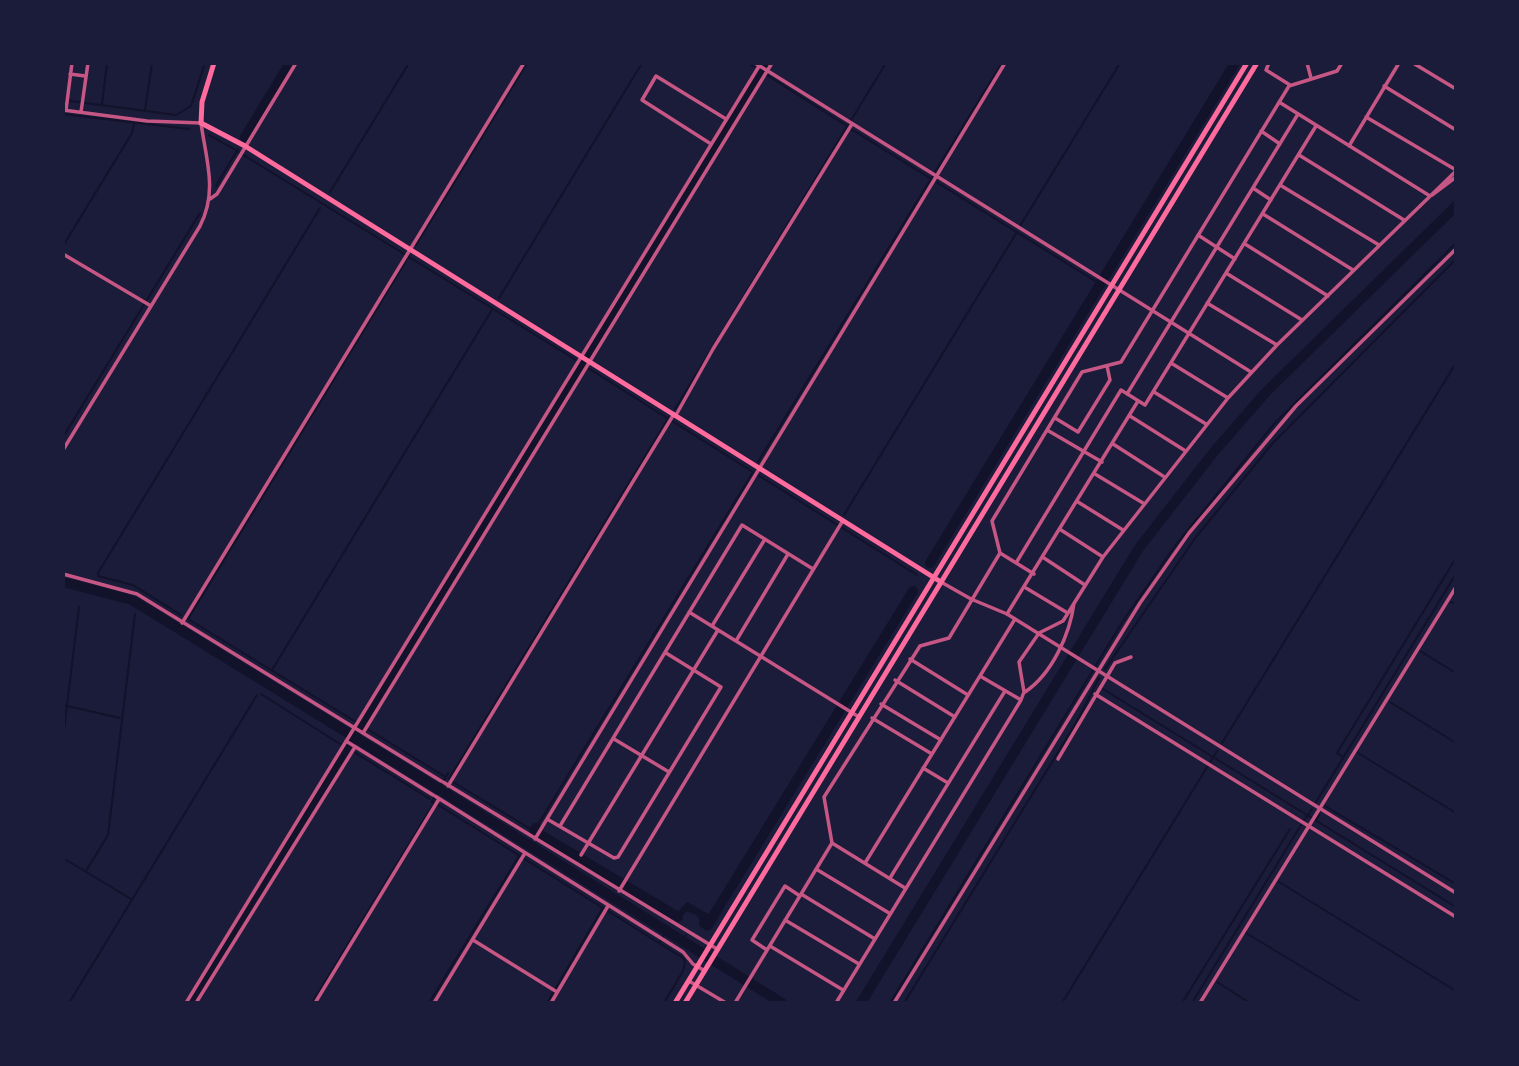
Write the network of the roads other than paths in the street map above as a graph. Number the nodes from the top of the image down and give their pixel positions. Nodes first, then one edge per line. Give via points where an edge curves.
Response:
1 (72, 63) edge
2 (88, 63) edge
3 (214, 63) edge
4 (296, 63) edge
5 (524, 63) edge
6 (772, 63) edge
7 (1005, 63) edge
8 (1247, 63) edge
9 (1256, 63) edge
10 (1269, 63) edge
11 (1307, 63) edge
12 (1342, 63) edge
13 (1399, 63) edge
14 (1413, 63) edge
15 (759, 64) edge
16 (766, 73) junction
17 (70, 74) junction
18 (86, 76) junction
19 (1311, 78) junction
20 (1290, 85) junction
21 (1384, 86) junction
22 (1456, 89) edge
23 (1279, 102) junction
24 (64, 110) edge
25 (81, 112) junction
26 (1298, 114) junction
27 (1366, 117) junction
28 (726, 119) junction
29 (201, 123) junction
30 (850, 125) junction
31 (1316, 126) junction
32 (1456, 130) edge
33 (1261, 131) junction
34 (711, 144) junction
35 (1280, 144) junction
36 (1349, 146) junction
37 (242, 151) junction
38 (1299, 155) junction
39 (1456, 171) edge
40 (1456, 177) edge
41 (935, 180) junction
42 (1280, 185) junction
43 (1253, 188) junction
44 (1430, 196) junction
45 (210, 200) junction
46 (1271, 200) junction
47 (1263, 214) junction
48 (1405, 220) junction
49 (1198, 235) junction
50 (1245, 244) junction
51 (1379, 245) junction
52 (1217, 247) junction
53 (1456, 248) edge
54 (407, 253) junction
55 (63, 254) edge
56 (1235, 259) junction
57 (1354, 271) junction
58 (1226, 273) junction
59 (1112, 287) junction
60 (1119, 291) junction
61 (1328, 296) junction
62 (1208, 303) junction
63 (147, 304) junction
64 (1151, 312) junction
65 (1303, 321) junction
66 (1171, 323) junction
67 (1188, 334) junction
68 (1277, 345) junction
69 (585, 359) junction
70 (1171, 363) junction
71 (1107, 366) junction
72 (1251, 372) junction
73 (1154, 392) junction
74 (1127, 394) junction
75 (1228, 398) junction
76 (1139, 401) junction
77 (1130, 416) junction
78 (1055, 417) junction
79 (673, 418) junction
80 (1206, 424) junction
81 (1047, 430) junction
82 (1112, 444) junction
83 (63, 450) edge
84 (1184, 450) junction
85 (1083, 452) junction
86 (1102, 462) junction
87 (757, 472) junction
88 (1095, 474) junction
89 (1163, 476) junction
90 (1078, 502) junction
91 (1143, 503) junction
92 (841, 525) junction
93 (1061, 530) junction
94 (1123, 530) junction
95 (765, 539) junction
96 (1000, 553) junction
97 (788, 554) junction
98 (1103, 557) junction
99 (1044, 558) junction
100 (1016, 563) junction
101 (813, 569) junction
102 (1034, 574) junction
103 (63, 575) edge
104 (934, 578) junction
105 (942, 582) junction
106 (1085, 585) junction
107 (1456, 587) edge
108 (1026, 588) junction
109 (971, 599) junction
110 (1074, 601) junction
111 (689, 612) junction
112 (1066, 613) junction
113 (1007, 614) junction
114 (1015, 618) junction
115 (182, 623) junction
116 (712, 626) junction
117 (718, 630) junction
118 (1039, 633) junction
119 (736, 641) junction
120 (1061, 648) junction
121 (666, 652) junction
122 (761, 656) junction
123 (1131, 657) dead end
124 (910, 659) junction
125 (1096, 669) junction
126 (694, 670) junction
127 (980, 676) junction
128 (1107, 676) junction
129 (895, 680) junction
130 (1005, 691) junction
131 (1024, 692) junction
132 (1096, 694) junction
133 (968, 695) junction
134 (1021, 700) junction
135 (881, 704) junction
136 (852, 713) junction
137 (1071, 716) junction
138 (859, 717) junction
139 (955, 717) junction
140 (872, 718) junction
141 (1078, 721) junction
142 (360, 728) junction
143 (613, 739) junction
144 (941, 740) junction
145 (351, 745) junction
146 (932, 754) junction
147 (641, 755) junction
148 (1058, 759) dead end
149 (923, 768) junction
150 (669, 772) junction
151 (450, 782) junction
152 (948, 783) junction
153 (436, 799) junction
154 (1318, 811) junction
155 (547, 819) junction
156 (559, 826) junction
157 (1309, 826) junction
158 (538, 835) junction
159 (588, 843) junction
160 (832, 843) junction
161 (581, 855) dead end
162 (523, 856) junction
163 (865, 863) junction
164 (816, 869) junction
165 (890, 878) junction
166 (621, 887) junction
167 (905, 888) junction
168 (1456, 893) edge
169 (801, 895) junction
170 (607, 909) junction
171 (890, 913) junction
172 (1456, 917) edge
173 (785, 920) junction
174 (875, 939) junction
175 (472, 940) junction
176 (709, 946) junction
177 (768, 948) junction
178 (717, 951) junction
179 (698, 964) junction
180 (860, 964) junction
181 (706, 969) junction
182 (688, 981) junction
183 (696, 985) junction
184 (843, 990) junction
185 (556, 991) junction
186 (186, 1003) edge
187 (196, 1003) edge
188 (315, 1003) edge
189 (433, 1003) edge
190 (551, 1003) edge
191 (675, 1003) edge
192 (685, 1003) edge
193 (726, 1003) edge
194 (735, 1003) edge
195 (836, 1003) edge
196 (894, 1003) edge
197 (1200, 1003) edge

1 - 17 street
2 - 18 street
3 - 29 main road
4 - 37 street
5 - 54 street
6 - 16 street
7 - 41 street
8 - 59 main road
9 - 60 main road
10 - 20 street via 1266,70
11 - 19 street
12 - 19 street via 1337,71
13 - 21 street
14 - 22 street
15 - 16 street
15 - 28 street
16 - 30 street
16 - 69 street
17 - 18 street
17 - 24 street
18 - 25 street
19 - 20 street
20 - 23 street
21 - 27 street
21 - 32 street
23 - 26 street
23 - 33 street
24 - 25 street
25 - 29 street
26 - 31 street
26 - 35 street
27 - 36 street
27 - 39 street
28 - 34 street
28 - 34 street via 656,76 642,100
29 - 37 main road
29 - 45 street via 211,177
30 - 41 street
30 - 79 street
31 - 36 street
31 - 38 street
33 - 35 street
33 - 49 street
34 - 69 street
35 - 43 street
36 - 44 street
37 - 45 street
37 - 54 main road
38 - 42 street
38 - 48 street
39 - 44 street
40 - 44 street
41 - 59 street
41 - 87 street
42 - 46 street
42 - 51 street
43 - 46 street
43 - 52 street
44 - 48 street
45 - 63 street via 200,226
46 - 47 street
47 - 50 street
47 - 57 street
48 - 51 street
49 - 52 street
49 - 64 street
50 - 56 street
50 - 61 street
51 - 57 street
52 - 56 street
52 - 66 street
53 - 125 street via 1251,457 1189,533
54 - 69 main road
54 - 115 street
55 - 63 street
56 - 58 street
57 - 61 street
58 - 62 street
58 - 65 street
59 - 60 street
59 - 104 main road
60 - 64 street
60 - 105 main road
61 - 65 street
62 - 67 street
62 - 68 street
63 - 83 street
64 - 66 street
64 - 71 street via 1121,362
65 - 68 street
66 - 67 street
66 - 74 street
67 - 70 street
67 - 72 street
68 - 72 street
69 - 79 main road
69 - 142 street
69 - 142 street
70 - 73 street
70 - 75 street
71 - 78 street via 1082,372
71 - 78 street via 1110,380 1078,432
72 - 75 street
73 - 76 street via 1145,405
73 - 80 street
74 - 76 street
74 - 85 street via 1121,390
75 - 80 street
76 - 77 street
77 - 82 street
77 - 84 street
78 - 81 street
79 - 87 main road
79 - 151 street
80 - 84 street
81 - 85 street
81 - 96 street via 992,521
82 - 86 street
82 - 89 street
84 - 89 street
85 - 86 street
85 - 100 street
86 - 88 street
87 - 92 main road
87 - 155 street
88 - 90 street
88 - 91 street
89 - 91 street
90 - 93 street
90 - 94 street
91 - 94 street
92 - 101 street
92 - 104 main road
93 - 98 street
93 - 99 street
94 - 98 street
95 - 97 street
95 - 111 street via 742,525
95 - 116 street
96 - 100 street
96 - 109 street
97 - 101 street
97 - 119 street
98 - 106 street
99 - 102 street
99 - 106 street
100 - 102 street
101 - 122 street
102 - 108 street
103 - 115 street via 130,591
104 - 105 main road
104 - 136 main road
105 - 109 street
105 - 138 main road
106 - 110 street
107 - 154 street
108 - 112 street
108 - 113 street
109 - 113 street
109 - 124 street via 949,638 919,646
110 - 112 street
110 - 120 street
111 - 116 street
111 - 121 street
112 - 118 street via 1063,621
113 - 114 street
114 - 118 street
114 - 127 street
115 - 142 street
116 - 117 street
117 - 119 street
117 - 126 street
118 - 120 street
118 - 131 street via 1019,662
119 - 122 street
120 - 125 street
120 - 131 street via 1035,685
121 - 126 street
121 - 143 street
122 - 136 street
122 - 166 street
123 - 128 street via 1115,663
124 - 129 street
124 - 133 street
125 - 128 street
125 - 137 street
126 - 147 street
126 - 150 street via 721,687
127 - 130 street
127 - 133 street
128 - 132 street
128 - 154 street
129 - 135 street
129 - 139 street
130 - 134 street
130 - 152 street
131 - 134 street
132 - 141 street
132 - 157 street
133 - 139 street
134 - 167 street
135 - 140 street
135 - 144 street
136 - 138 street
136 - 176 main road
137 - 141 street
137 - 196 street
138 - 178 main road
139 - 144 street
140 - 146 street
140 - 160 street via 823,800
141 - 148 street
142 - 145 street
142 - 151 street via 442,782
143 - 147 street
143 - 156 street
144 - 146 street
145 - 153 street
145 - 186 street via 300,812
145 - 187 street
146 - 149 street
147 - 150 street
147 - 159 street
149 - 152 street
149 - 163 street
150 - 159 street via 618,857
151 - 158 street
152 - 165 street
153 - 162 street
153 - 188 street
154 - 157 street
154 - 168 street
155 - 156 street
155 - 158 street
156 - 159 street
157 - 172 street
157 - 197 street
158 - 166 street
159 - 161 street
160 - 163 street
160 - 164 street
162 - 170 street
162 - 175 street
163 - 165 street
164 - 169 street
164 - 171 street
165 - 167 street
166 - 176 street
167 - 171 street
169 - 173 street
169 - 174 street
169 - 177 street via 785,886 752,940
170 - 179 street
170 - 185 street
171 - 174 street
173 - 177 street
173 - 180 street
174 - 180 street
175 - 185 street
175 - 189 street
176 - 178 street
176 - 179 main road
177 - 184 street
177 - 194 street
178 - 181 main road
179 - 181 street
179 - 182 main road
180 - 184 street
181 - 183 main road
182 - 183 street
182 - 191 main road
183 - 192 main road
183 - 193 street
184 - 195 street
185 - 190 street

